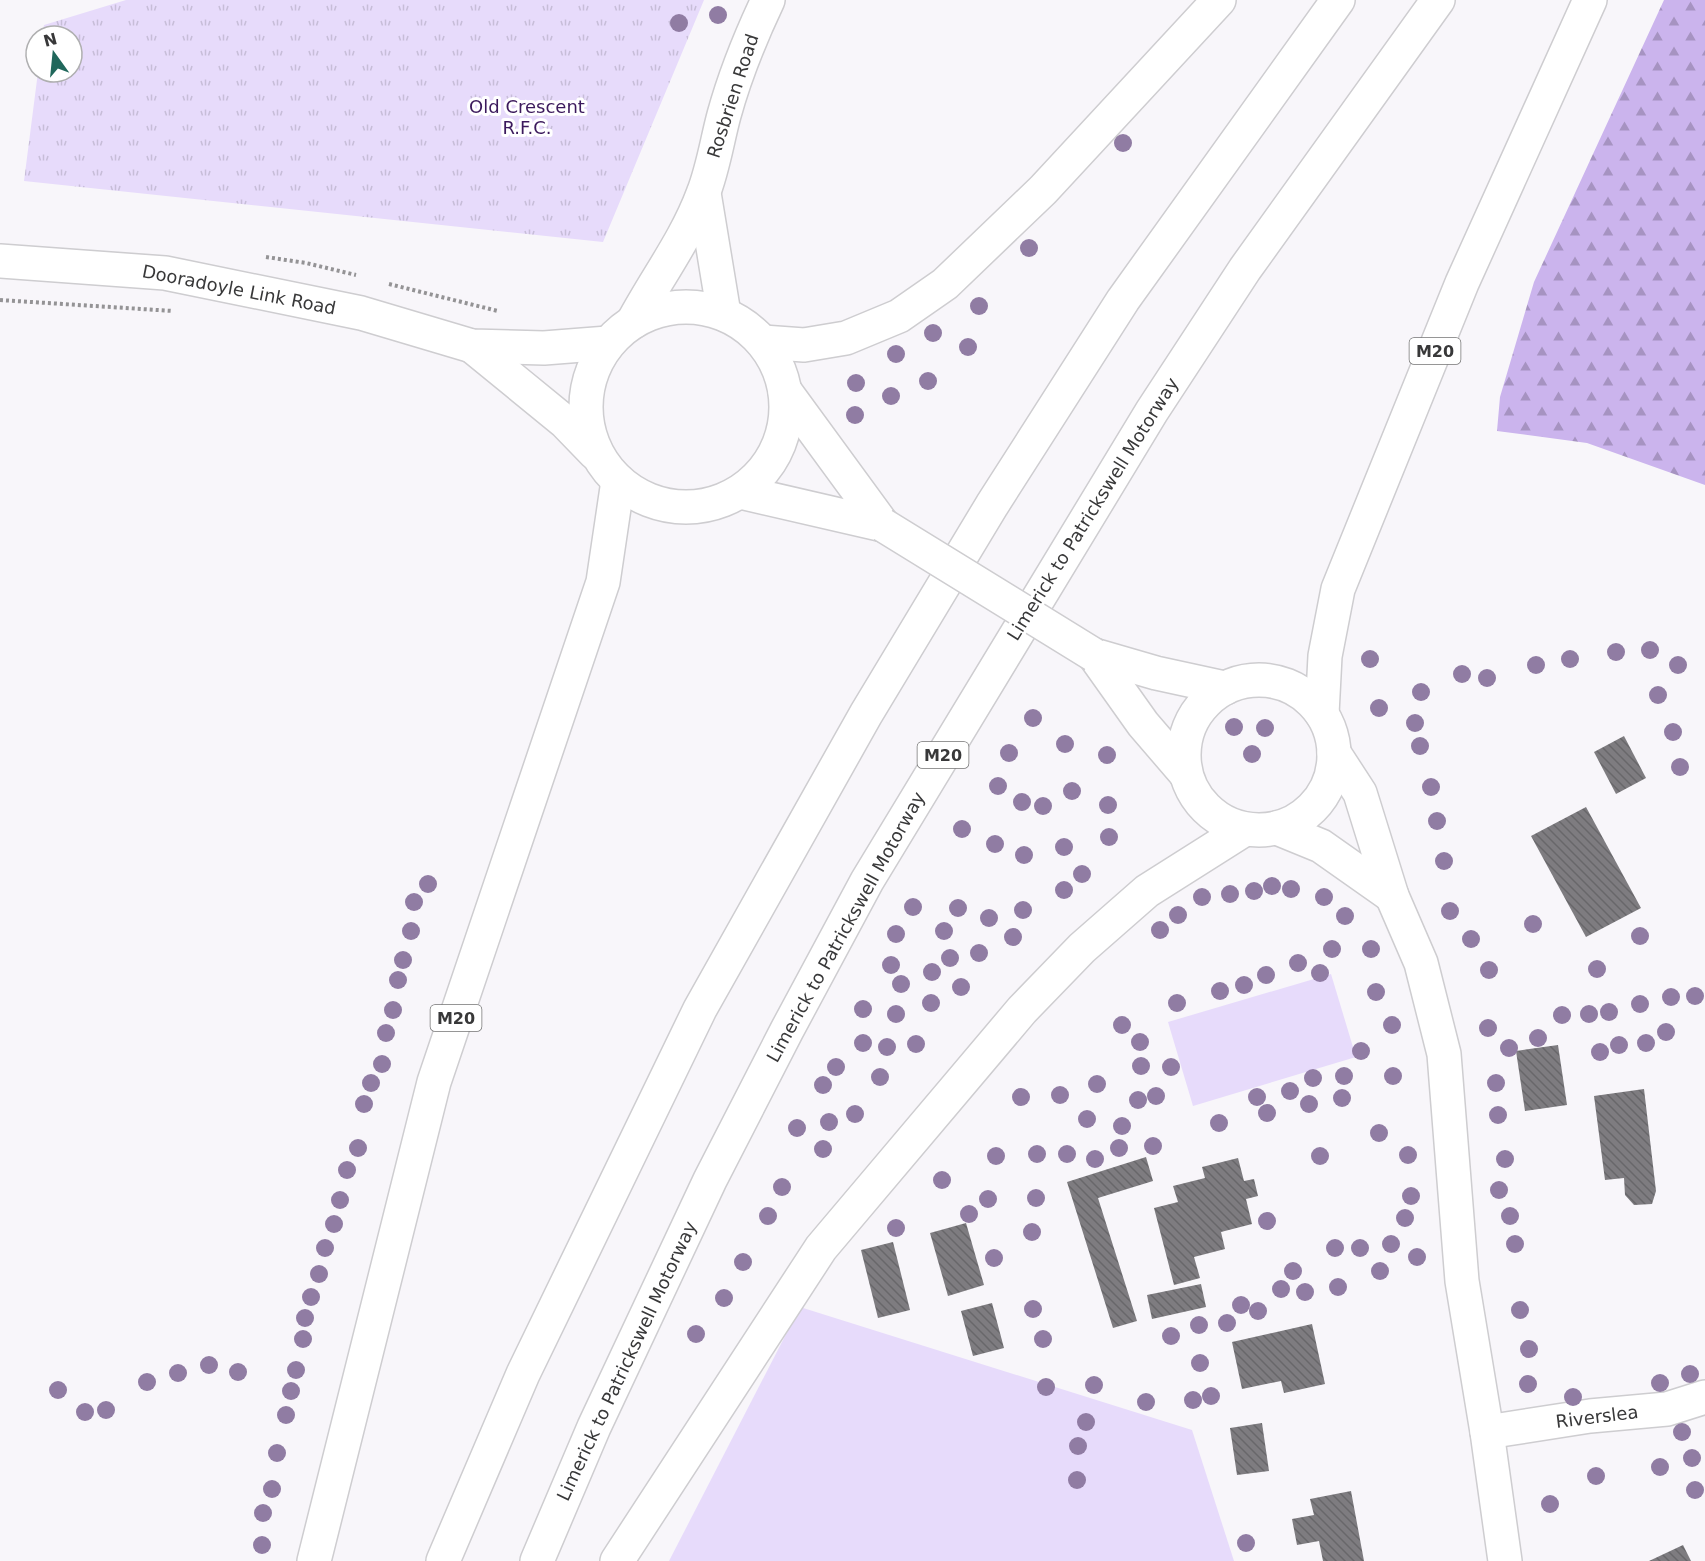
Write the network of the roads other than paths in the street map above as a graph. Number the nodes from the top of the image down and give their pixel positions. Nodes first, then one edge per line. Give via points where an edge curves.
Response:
1 (768, 0) edge
2 (1219, 0) edge
3 (1338, 0) edge
4 (1438, 0) edge
5 (1590, 0) edge
6 (704, 194) junction
7 (0, 261) edge
8 (724, 314) junction
9 (633, 321) junction
10 (763, 342) junction
11 (608, 343) junction
12 (472, 346) junction
13 (785, 391) junction
14 (597, 454) junction
15 (618, 481) junction
16 (740, 492) junction
17 (883, 525) junction
18 (1094, 656) junction
19 (1225, 688) junction
20 (1322, 714) junction
21 (1334, 753) junction
22 (1186, 774) junction
23 (1277, 828) junction
24 (1245, 829) junction
25 (1392, 896) junction
26 (1705, 1396) edge
27 (1487, 1432) junction
28 (314, 1561) edge
29 (443, 1561) edge
30 (537, 1561) edge
31 (617, 1561) edge
32 (1505, 1561) edge

1 - 6 main road, Rosbrien Road via 744,51
2 - 10 main road via 1043,190 945,284 899,316 846,338 804,345
3 - 29 main road via 1123,300 992,505 866,714 700,1009 523,1374
4 - 30 main road, Limerick to Patrickswell Motorway / M20 via 1245,269 1152,411 867,881 710,1180 594,1427
5 - 20 main road, M20 via 1462,284 1338,589 1325,656
6 - 8 main road, Rosbrien Road
6 - 9 main road, Rosbrien Road via 676,252
7 - 12 main road, Dooradoyle Link Road via 165,273 361,313
8 - 9 main road via 693,306 662,309
8 - 10 main road
9 - 11 main road
10 - 13 main road via 778,365
11 - 12 main road, Dooradoyle Link Road via 544,348
11 - 14 main road via 593,369 586,397 587,427
12 - 14 main road, Dooradoyle Link Road via 565,422
13 - 16 main road via 786,420 777,448 762,473
13 - 17 main road
14 - 15 main road
15 - 16 main road via 645,498 677,507 710,504
15 - 28 main road, M20 via 603,582 434,1082
16 - 17 main road
17 - 18 main road, bridge
18 - 19 main road
18 - 22 main road via 1143,724
19 - 20 main road via 1246,681 1289,686
19 - 22 main road via 1205,703 1190,724 1184,748
20 - 21 main road via 1331,732
21 - 23 main road via 1330,778 1319,801 1300,818
21 - 25 main road via 1360,793
22 - 24 main road via 1207,810 1224,822
23 - 24 main road
23 - 25 main road via 1321,846
24 - 31 main road via 1147,891 1082,948 1022,1010 821,1248
25 - 27 main road via 1422,963 1444,1054 1462,1281
26 - 27 main road, Riverslea via 1667,1409
27 - 32 main road

